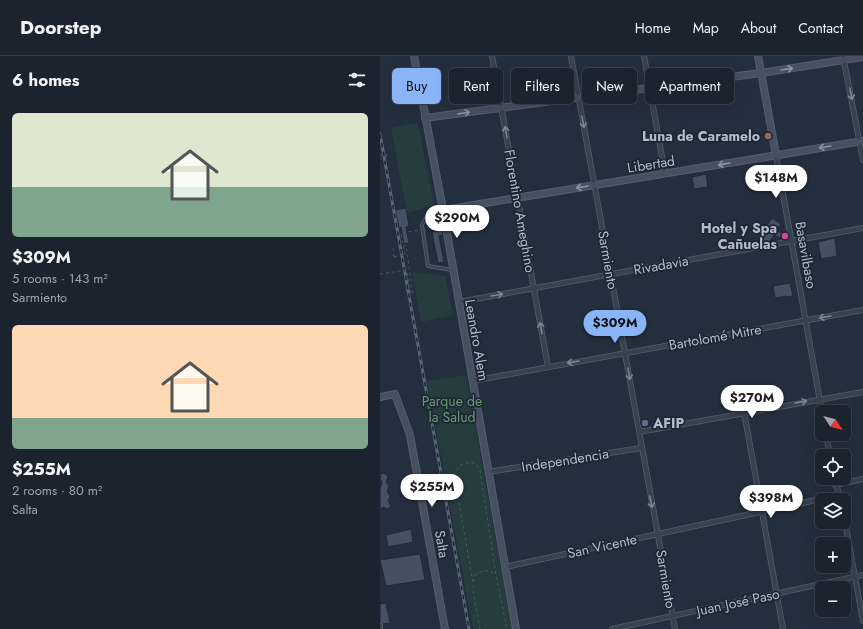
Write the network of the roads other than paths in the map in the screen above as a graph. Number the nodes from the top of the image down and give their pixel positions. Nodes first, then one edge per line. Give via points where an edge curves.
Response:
1 (414, 56) edge
2 (492, 56) edge
3 (571, 56) edge
4 (644, 56) edge
5 (758, 56) edge
6 (863, 57) edge
7 (844, 58) edge
8 (646, 68) edge
9 (761, 73) junction
10 (734, 77) edge
11 (645, 89) edge
12 (579, 98) junction
13 (653, 104) edge
14 (501, 108) junction
15 (425, 118) junction
16 (861, 141) edge
17 (776, 155) junction
18 (863, 160) edge
19 (665, 174) junction
20 (595, 185) junction
21 (518, 198) junction
22 (443, 210) junction
23 (863, 228) edge
24 (792, 241) junction
25 (453, 270) junction
26 (611, 274) junction
27 (534, 288) junction
28 (459, 302) junction
29 (863, 310) edge
30 (806, 320) junction
31 (625, 353) junction
32 (548, 367) junction
33 (472, 381) junction
34 (863, 392) edge
35 (380, 397) edge
36 (820, 399) junction
37 (821, 405) edge
38 (744, 412) junction
39 (639, 432) junction
40 (641, 448) junction
41 (488, 472) junction
42 (863, 479) edge
43 (851, 482) edge
44 (835, 485) edge
45 (839, 493) edge
46 (815, 499) edge
47 (761, 511) junction
48 (846, 529) edge
49 (657, 534) junction
50 (505, 567) junction
51 (863, 576) edge
52 (855, 577) junction
53 (776, 594) junction
54 (672, 616) junction
55 (863, 621) edge
56 (381, 625) edge
57 (381, 629) edge
58 (445, 629) edge
59 (516, 629) edge
60 (612, 629) edge
61 (675, 629) edge
62 (783, 629) edge

1 - 15 street, Leandro Alem
2 - 14 street, Florentino Ameghino
3 - 12 street, Sarmiento
4 - 8 street
5 - 9 street, Basavilbaso
6 - 7 street
9 -> 7 street
7 -> 16 street
9 - 10 street
9 - 17 street, Basavilbaso
11 - 12 street
12 - 14 street
12 -> 20 street, Sarmiento
13 - 19 street
15 -> 14 street
21 -> 14 street, Florentino Ameghino
15 - 22 street, Leandro Alem
16 -> 17 street, Libertad
16 - 18 street
17 -> 19 street, Libertad
17 - 24 street, Basavilbaso
19 - 20 street, Libertad
20 -> 21 street, Libertad
20 - 26 street, Sarmiento
21 - 22 street, Libertad
21 - 27 street, Florentino Ameghino
22 - 25 street, Leandro Alem
22 - 25 lane via 427,216 422,224 428,266
23 - 24 street, Rivadavia
24 - 26 street, Rivadavia
24 - 30 street, Basavilbaso
25 - 28 street, Leandro Alem
26 - 27 street, Rivadavia
26 - 31 street, Sarmiento
28 -> 27 street, Rivadavia
32 -> 27 street, Florentino Ameghino
28 - 33 street, Leandro Alem
29 -> 30 street, Bartolomé Mitre
30 - 31 street, Bartolomé Mitre
30 - 36 street, Basavilbaso
31 -> 32 street, Bartolomé Mitre
31 -> 39 street, Sarmiento
32 - 33 street, Bartolomé Mitre
33 - 41 street, Leandro Alem
34 - 36 street
35 - 58 street, Salta via 395,394 410,435
36 - 37 street, Basavilbaso
38 -> 36 street
38 - 39 street
38 - 47 street
39 - 40 street, Sarmiento
40 - 41 street, Independencia
40 -> 49 street, Sarmiento
41 - 50 street, Leandro Alem
42 - 43 street
44 - 45 street
46 - 47 street, San Vicente
47 - 49 street, San Vicente
47 - 53 street
48 - 52 street
49 - 50 street, San Vicente
49 - 54 street, Sarmiento
50 - 59 street, Leandro Alem
51 - 52 street, Juan José Paso
52 - 53 street, Juan José Paso
52 - 55 street
53 - 54 street, Juan José Paso
53 - 62 street
54 - 60 street, Juan José Paso
54 - 61 street, Sarmiento
56 - 57 lane

